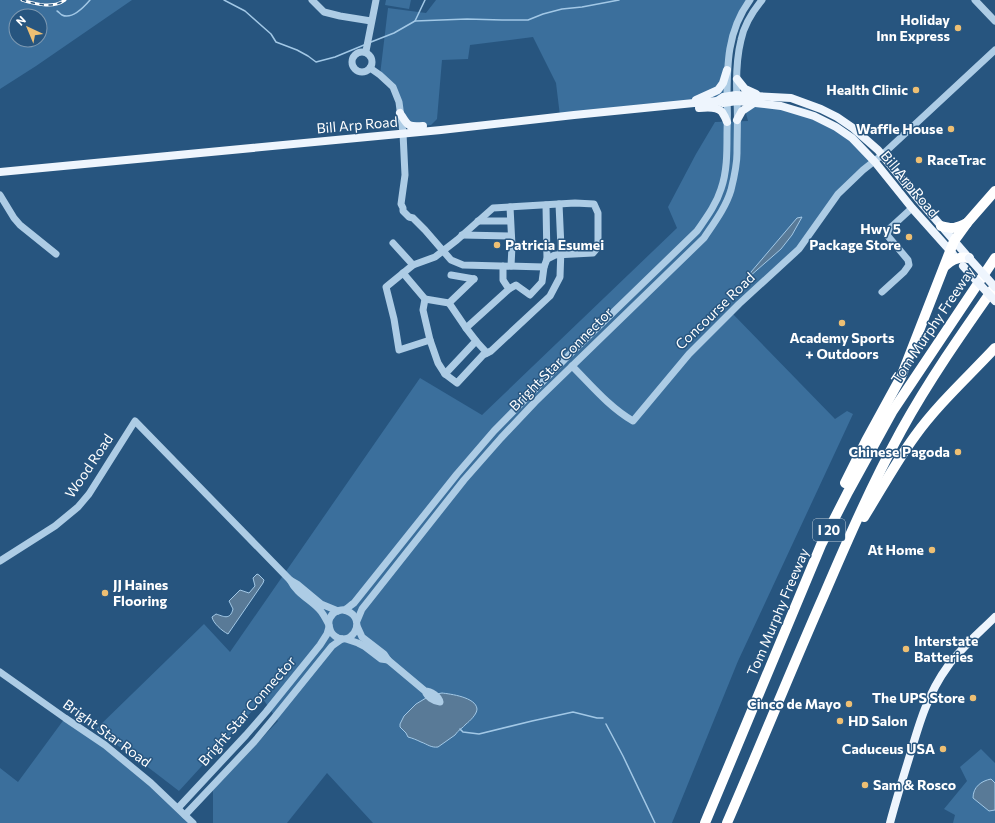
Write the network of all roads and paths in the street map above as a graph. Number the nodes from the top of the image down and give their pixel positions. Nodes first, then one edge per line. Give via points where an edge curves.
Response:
1 (312, 0) edge
2 (376, 0) edge
3 (750, 0) edge
4 (762, 0) edge
5 (975, 0) edge
6 (371, 21) junction
7 (995, 21) edge
8 (995, 50) edge
9 (366, 51) junction
10 (370, 68) junction
11 (727, 70) junction
12 (737, 79) junction
13 (764, 96) junction
14 (737, 98) junction
15 (727, 99) junction
16 (689, 103) junction
17 (754, 103) junction
18 (653, 107) junction
19 (400, 113) junction
20 (737, 120) junction
21 (727, 122) junction
22 (441, 130) junction
23 (403, 133) junction
24 (882, 155) junction
25 (875, 162) junction
26 (0, 172) edge
27 (995, 191) edge
28 (0, 195) edge
29 (546, 204) junction
30 (559, 204) junction
31 (510, 207) junction
32 (912, 208) junction
33 (478, 221) junction
34 (510, 221) junction
35 (966, 223) junction
36 (941, 226) junction
37 (462, 235) junction
38 (511, 236) junction
39 (394, 243) dead end
40 (443, 251) junction
41 (56, 254) dead end
42 (959, 254) junction
43 (561, 255) junction
44 (995, 258) edge
45 (547, 259) junction
46 (412, 265) junction
47 (507, 266) junction
48 (544, 267) junction
49 (403, 273) junction
50 (451, 275) dead end
51 (995, 287) edge
52 (509, 289) junction
53 (882, 292) dead end
54 (425, 299) junction
55 (995, 301) edge
56 (449, 303) junction
57 (466, 328) junction
58 (430, 340) junction
59 (476, 341) junction
60 (995, 348) edge
61 (487, 353) junction
62 (572, 366) junction
63 (445, 374) junction
64 (822, 545) junction
65 (845, 545) junction
66 (0, 561) edge
67 (290, 580) junction
68 (341, 611) junction
69 (995, 617) edge
70 (357, 623) junction
71 (329, 626) junction
72 (344, 639) junction
73 (388, 660) junction
74 (0, 672) edge
75 (443, 704) dead end
76 (178, 808) junction
77 (185, 815) junction
78 (193, 823) edge
79 (705, 823) edge
80 (728, 823) edge
81 (890, 823) edge

1 - 6 street via 324,12
2 - 6 street
3 - 11 street, Bright Star Connector via 742,11 732,36
4 - 12 street, Bright Star Connector via 751,15 741,39
5 - 7 street
6 - 9 street
8 - 24 street
9 - 10 street via 373,62
9 - 10 street via 356,54 352,62 353,67 362,72
10 - 19 street via 393,87
11 - 15 street, Bright Star Connector
11 - 16 main road via 718,90
12 - 13 main road via 745,89
12 - 14 street, Bright Star Connector
13 - 14 main road, Bill Arp Road
13 - 24 main road, Bill Arp Road via 791,98 837,117
14 - 15 main road, Bill Arp Road
14 - 17 main road, Bill Arp Road
14 - 20 street, Bright Star Connector
15 - 16 main road, Bill Arp Road via 723,97 717,101
15 - 21 street, Bright Star Connector
16 - 18 main road, Bill Arp Road
17 - 20 main road via 742,111
17 - 25 main road, Bill Arp Road via 781,106 814,116 852,138
18 - 21 main road via 656,112 708,107 722,112
18 - 22 main road, Bill Arp Road
19 - 22 main road via 411,127 431,125
19 - 23 street
20 - 62 street, Bright Star Connector via 737,155 731,192 715,222 704,238
21 - 68 street, Bright Star Connector via 728,154 721,189 707,217 696,231 494,431 358,598
22 - 23 main road, Bill Arp Road
23 - 26 main road, Bill Arp Road
23 - 40 street via 405,175 401,204
24 - 25 street
24 - 36 main road, Bill Arp Road
25 - 32 main road, Bill Arp Road
25 - 62 street, Concourse Road via 838,194 799,249 689,354 633,421 610,404
27 - 35 highway
28 - 41 street via 20,225
29 - 30 street
29 - 31 street
29 - 45 street
30 - 43 street
30 - 43 street via 594,204 598,213 598,247 593,253
31 - 33 street via 493,208
31 - 34 street
32 - 42 main road, Bill Arp Road
32 - 53 street via 889,229 887,235 908,260 908,265
33 - 34 street
33 - 37 street
34 - 38 street
35 - 36 highway via 953,228
35 - 42 highway
36 - 42 main road, Bill Arp Road
37 - 38 street
37 - 40 street
38 - 47 street via 512,246
39 - 46 street
40 - 46 street via 435,257
40 - 47 street via 450,260 463,265
42 - 51 main road, Bill Arp Road, bridge
42 - 55 main road, Bill Arp Road, bridge
42 - 64 highway via 945,266 901,376 826,525
43 - 45 street
43 - 61 street via 560,277 550,296
44 - 64 highway, Tom Murphy Freeway / I 20 via 892,412
45 - 48 street
46 - 49 street
47 - 48 street
47 - 52 street via 503,280
48 - 52 street via 542,282 530,295 516,285
49 - 54 street
49 - 58 street via 386,287 399,350
50 - 56 street via 474,279
51 - 65 highway, Tom Murphy Freeway / I 20 via 911,413
52 - 57 street
54 - 56 street
54 - 58 street via 423,310
56 - 57 street
57 - 59 street
58 - 63 street
59 - 61 street
59 - 63 street
60 - 65 highway via 940,405 914,437
61 - 63 street via 457,383
62 - 70 street, Bright Star Connector via 482,459 366,604
64 - 79 highway, Tom Murphy Freeway / I 20
65 - 80 highway, Tom Murphy Freeway / I 20
66 - 67 street, Wood Road via 55,526 78,507 93,488 135,421
67 - 68 street via 321,604
67 - 71 street via 294,588 318,608
68 - 70 street via 352,614
68 - 71 street via 334,613
69 - 81 main road via 961,650 938,680 920,720
70 - 72 street via 354,634
70 - 73 street via 362,637
71 - 72 street via 333,635
71 - 76 street, Bright Star Connector via 320,645 266,712
72 - 73 street via 358,643 381,659
72 - 77 street, Bright Star Connector via 332,646 254,742
73 - 75 street via 425,691 426,695
74 - 76 street, Bright Star Road via 106,745 152,782
76 - 77 street, Bright Star Road
77 - 78 street, Bright Star Road

